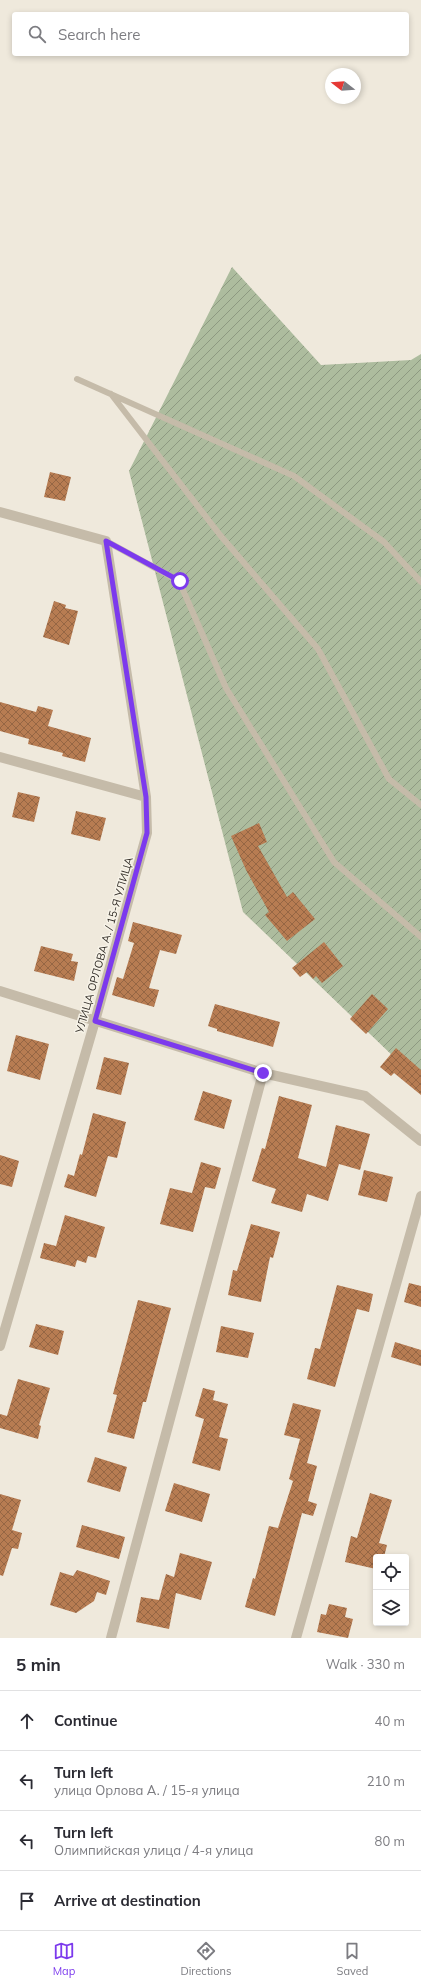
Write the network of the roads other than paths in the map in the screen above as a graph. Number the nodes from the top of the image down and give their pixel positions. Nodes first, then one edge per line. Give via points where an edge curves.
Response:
1 (77, 379) dead end
2 (111, 394) junction
3 (0, 512) edge
4 (106, 541) junction
5 (421, 582) edge
6 (0, 757) edge
7 (146, 797) junction
8 (421, 804) edge
9 (421, 938) edge
10 (0, 991) edge
11 (95, 1021) junction
12 (263, 1073) junction
13 (421, 1141) edge
14 (421, 1196) edge
15 (0, 1346) edge
16 (111, 1638) edge
17 (296, 1638) edge

1 - 2 lane
2 - 5 lane via 294,476 384,542
2 - 8 lane via 220,535 318,649 389,779
3 - 4 street
4 - 7 street, УЛИЦА ОРЛОВА А. / 15-Я УЛИЦА
4 - 9 lane via 180,581 226,688 334,862
6 - 7 street
7 - 11 street, УЛИЦА ОРЛОВА А. / 15-Я УЛИЦА via 147,833
10 - 11 street
11 - 12 street
11 - 15 street, УЛИЦА ОРЛОВА А. / 15-Я УЛИЦА
12 - 13 street via 365,1096
12 - 16 street
14 - 17 street

